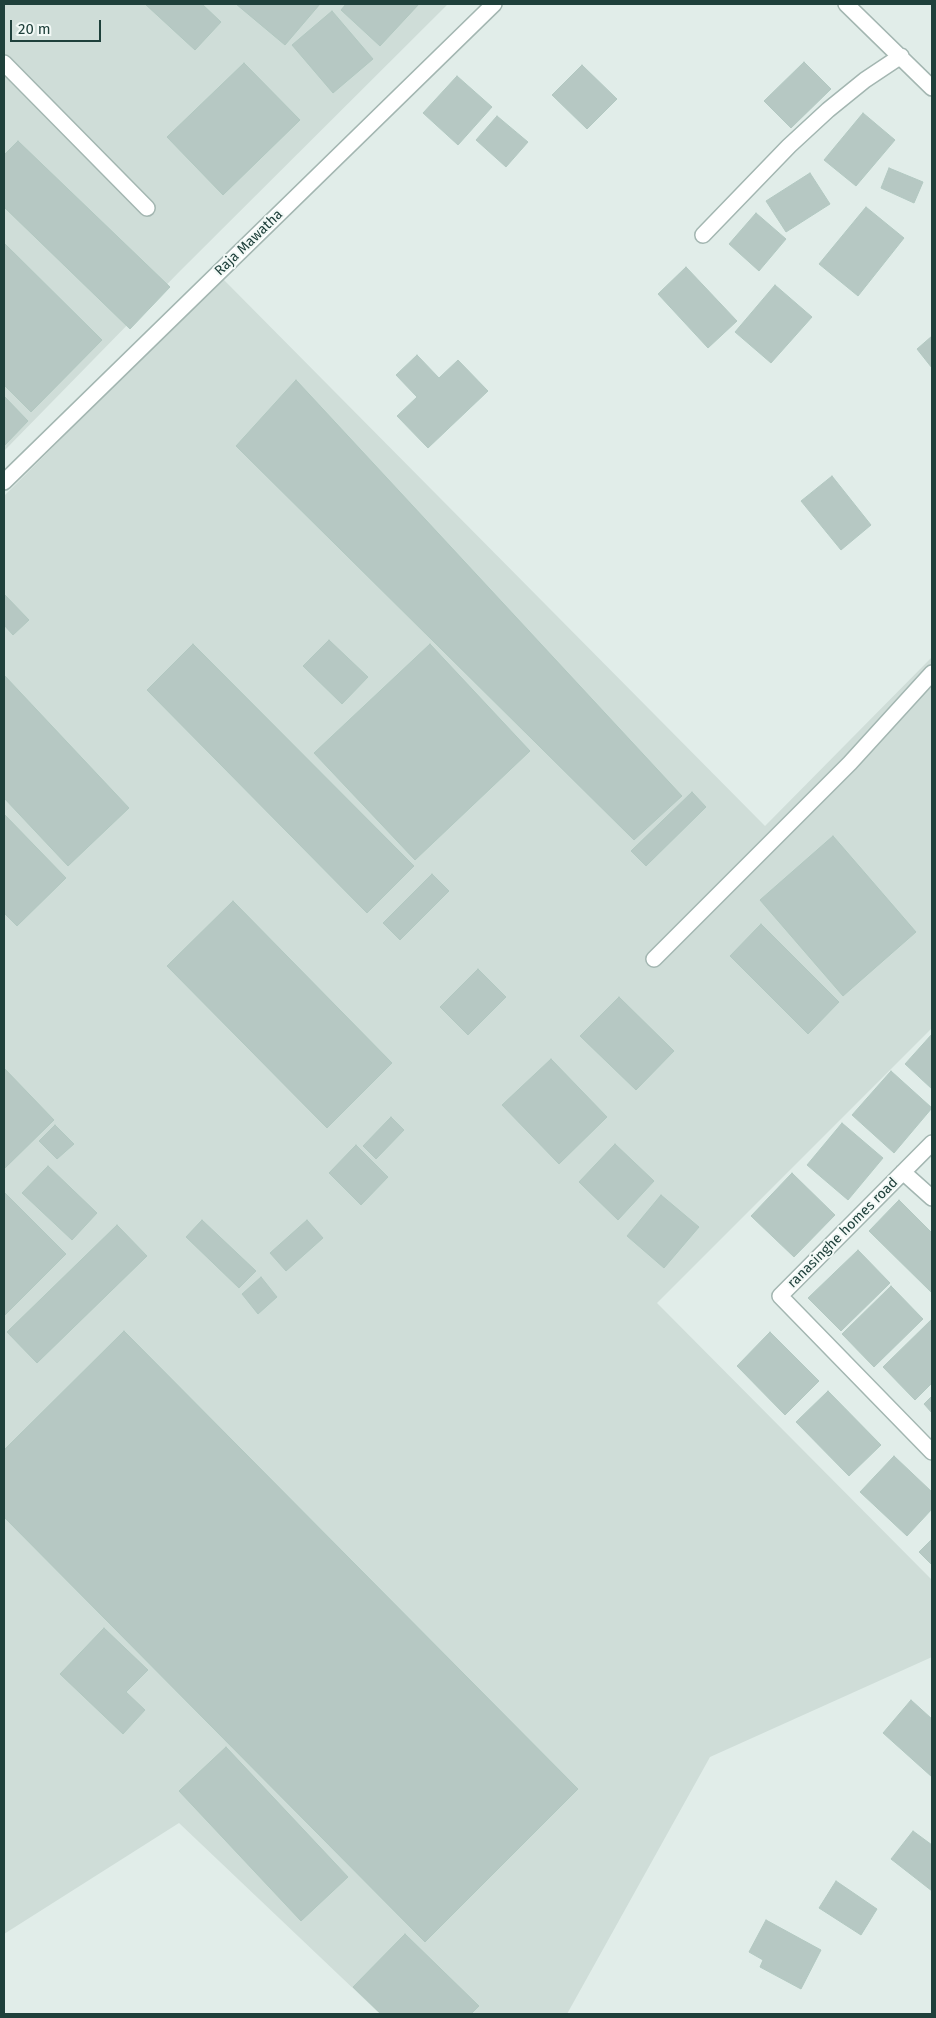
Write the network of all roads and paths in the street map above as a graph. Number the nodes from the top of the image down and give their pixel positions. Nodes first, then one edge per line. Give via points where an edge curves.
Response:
1 (494, 4) edge
2 (846, 4) edge
3 (901, 56) junction
4 (4, 63) edge
5 (932, 88) edge
6 (147, 208) dead end
7 (704, 235) dead end
8 (4, 482) edge
9 (932, 673) edge
10 (654, 959) dead end
11 (932, 1143) edge
12 (903, 1172) junction
13 (932, 1198) edge
14 (932, 1452) edge

1 - 8 street, Raja Mawatha
2 - 3 street
3 - 5 street
3 - 7 street via 828,110
4 - 6 street
9 - 10 street via 850,763
11 - 12 street, ranasinghe homes road
12 - 13 street
12 - 14 street, ranasinghe homes road via 780,1296

